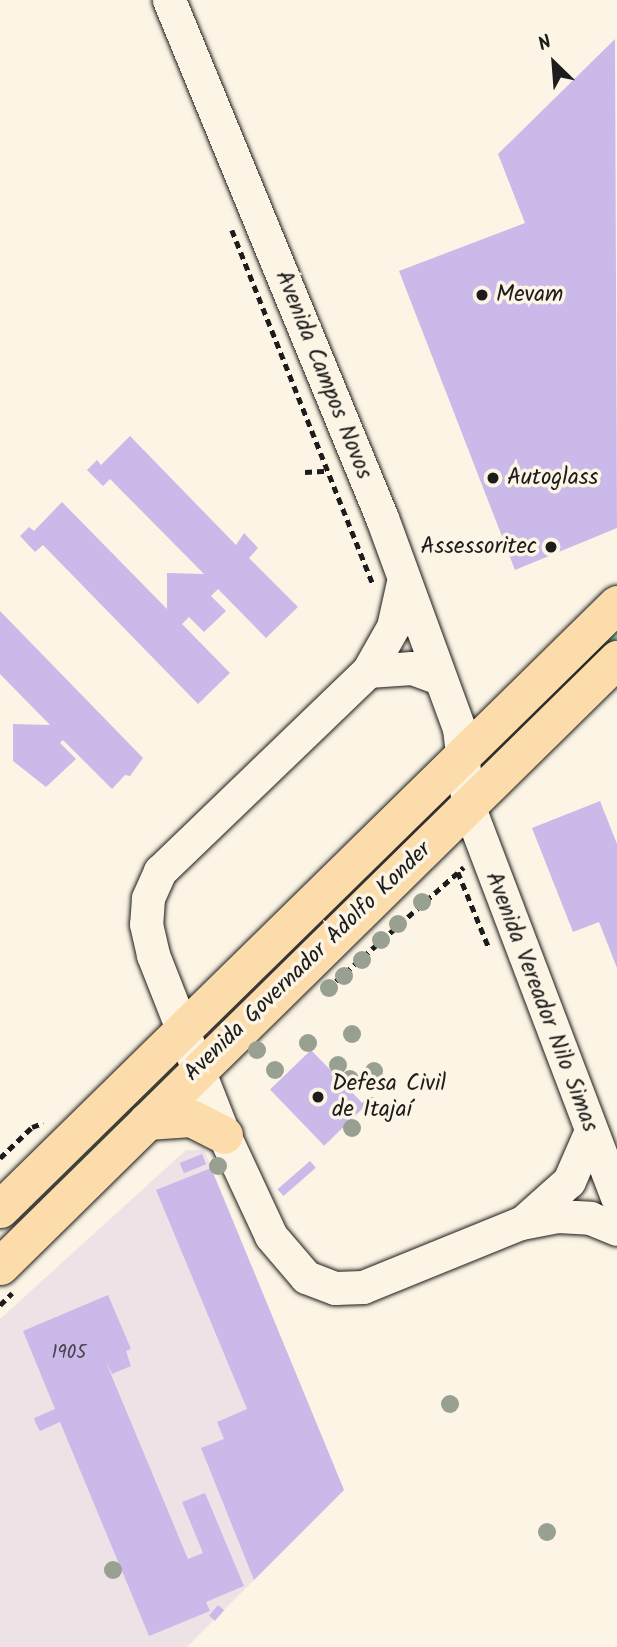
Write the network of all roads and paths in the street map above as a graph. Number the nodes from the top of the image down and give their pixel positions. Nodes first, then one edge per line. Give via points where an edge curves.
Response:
1 (169, 0) edge
2 (327, 471) dead end
3 (305, 472) dead end
4 (403, 582) junction
5 (617, 604) edge
6 (617, 659) edge
7 (368, 671) junction
8 (439, 678) junction
9 (465, 753) junction
10 (468, 805) junction
11 (183, 1029) junction
12 (199, 1069) junction
13 (147, 1121) junction
14 (590, 1133) junction
15 (224, 1135) junction
16 (617, 1197) edge
17 (0, 1209) edge
18 (521, 1223) junction
19 (617, 1229) edge
20 (0, 1266) edge

1 - 4 main road, Avenida Campos Novos via 382,518
2 - 3 path
4 - 7 main road via 393,627
4 - 8 main road, Avenida Campos Novos
5 - 9 main road, Avenida Governador Adolfo Konder
6 - 10 main road, Avenida Governador Adolfo Konder
7 - 8 main road via 412,668
7 - 11 main road via 160,871 148,898 146,924 153,955
8 - 9 main road, Avenida Campos Novos
9 - 10 main road, Avenida Vereador Nilo Simas
9 - 11 main road, Avenida Governador Adolfo Konder
10 - 12 main road, Avenida Governador Adolfo Konder
10 - 14 main road, Avenida Vereador Nilo Simas
11 - 12 main road
11 - 17 main road, Avenida Governador Adolfo Konder
12 - 13 main road, Avenida Governador Adolfo Konder
12 - 15 main road
13 - 15 main road via 191,1118
13 - 20 main road, Avenida Governador Adolfo Konder
14 - 16 main road, Avenida Vereador Nilo Simas
14 - 18 main road via 569,1181
15 - 18 main road via 282,1255 321,1284 349,1289 377,1284
18 - 19 main road via 573,1215

